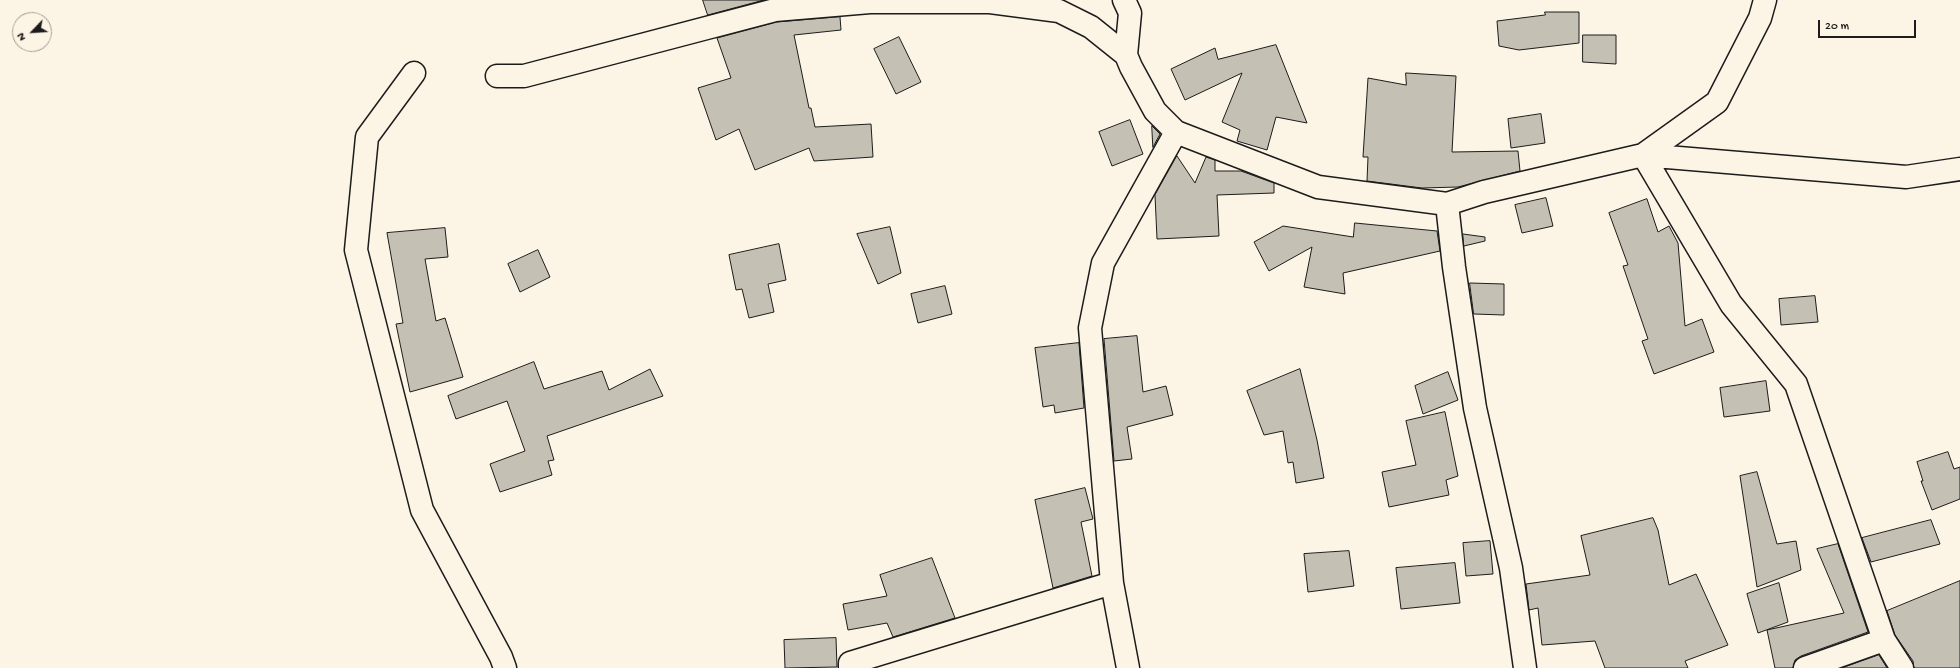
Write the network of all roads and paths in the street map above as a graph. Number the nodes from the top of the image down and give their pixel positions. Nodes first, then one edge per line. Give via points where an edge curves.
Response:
1 (1124, 0) edge
2 (1765, 0) edge
3 (824, 3) edge
4 (1126, 55) junction
5 (414, 73) dead end
6 (497, 76) dead end
7 (1176, 132) junction
8 (1643, 155) junction
9 (1960, 169) edge
10 (1447, 204) junction
11 (1112, 583) junction
12 (1884, 640) junction
13 (504, 668) edge
14 (850, 668) edge
15 (1128, 668) edge
16 (1525, 668) edge
17 (1804, 668) edge
18 (1902, 668) edge

1 - 4 street via 1130,13
2 - 8 street via 1760,18 1717,102
3 - 4 street via 990,2 1059,11 1091,27
3 - 6 street via 775,10 524,76
4 - 7 street via 1155,111
5 - 13 street via 368,137 356,250 422,510 501,657
7 - 10 street via 1318,187
7 - 11 street via 1103,263 1090,328
8 - 9 street via 1906,177
8 - 10 street via 1484,192
8 - 12 street via 1731,304 1796,384
10 - 16 street via 1475,408 1511,568
11 - 14 street via 850,663
11 - 15 street
12 - 17 street
12 - 18 street

